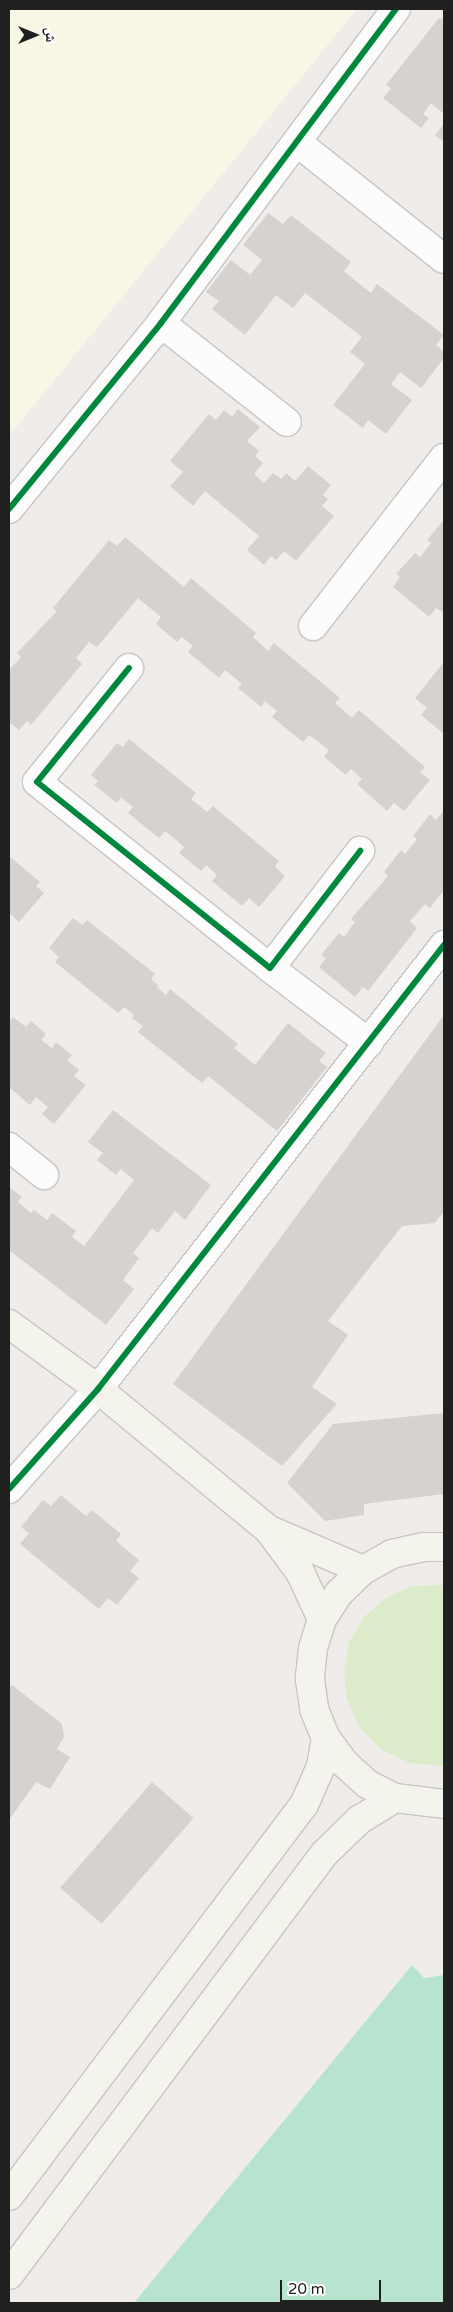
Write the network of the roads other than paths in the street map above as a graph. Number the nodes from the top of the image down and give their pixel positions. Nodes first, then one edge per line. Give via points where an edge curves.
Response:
1 (396, 9) edge
2 (298, 143) junction
3 (444, 259) edge
4 (161, 323) junction
5 (287, 422) dead end
6 (444, 458) edge
7 (9, 510) edge
8 (313, 626) dead end
9 (129, 668) dead end
10 (360, 851) dead end
11 (444, 945) edge
12 (270, 968) junction
13 (370, 1043) junction
14 (9, 1147) edge
15 (44, 1175) dead end
16 (9, 1324) edge
17 (98, 1389) junction
18 (9, 1489) edge
19 (268, 1529) junction
20 (444, 1547) edge
21 (363, 1570) junction
22 (322, 1619) junction
23 (326, 1738) junction
24 (395, 1798) junction
25 (444, 1804) edge
26 (9, 2196) edge
27 (9, 2275) edge

1 - 2 street
2 - 3 street
2 - 4 street
4 - 5 street
4 - 7 street
6 - 8 street
9 - 12 street via 38,782
10 - 12 street
11 - 13 street
12 - 13 street
13 - 17 street
14 - 15 street
16 - 17 main road
17 - 18 street
17 - 19 main road
19 - 21 main road via 314,1552
19 - 22 main road via 300,1572
20 - 21 main road via 424,1547 392,1554
21 - 22 main road via 339,1593
22 - 23 main road via 313,1648 310,1679 314,1709
23 - 24 main road via 344,1763 367,1784
23 - 26 main road via 321,1766 304,1805
24 - 25 main road
24 - 27 main road via 359,1820 324,1854

